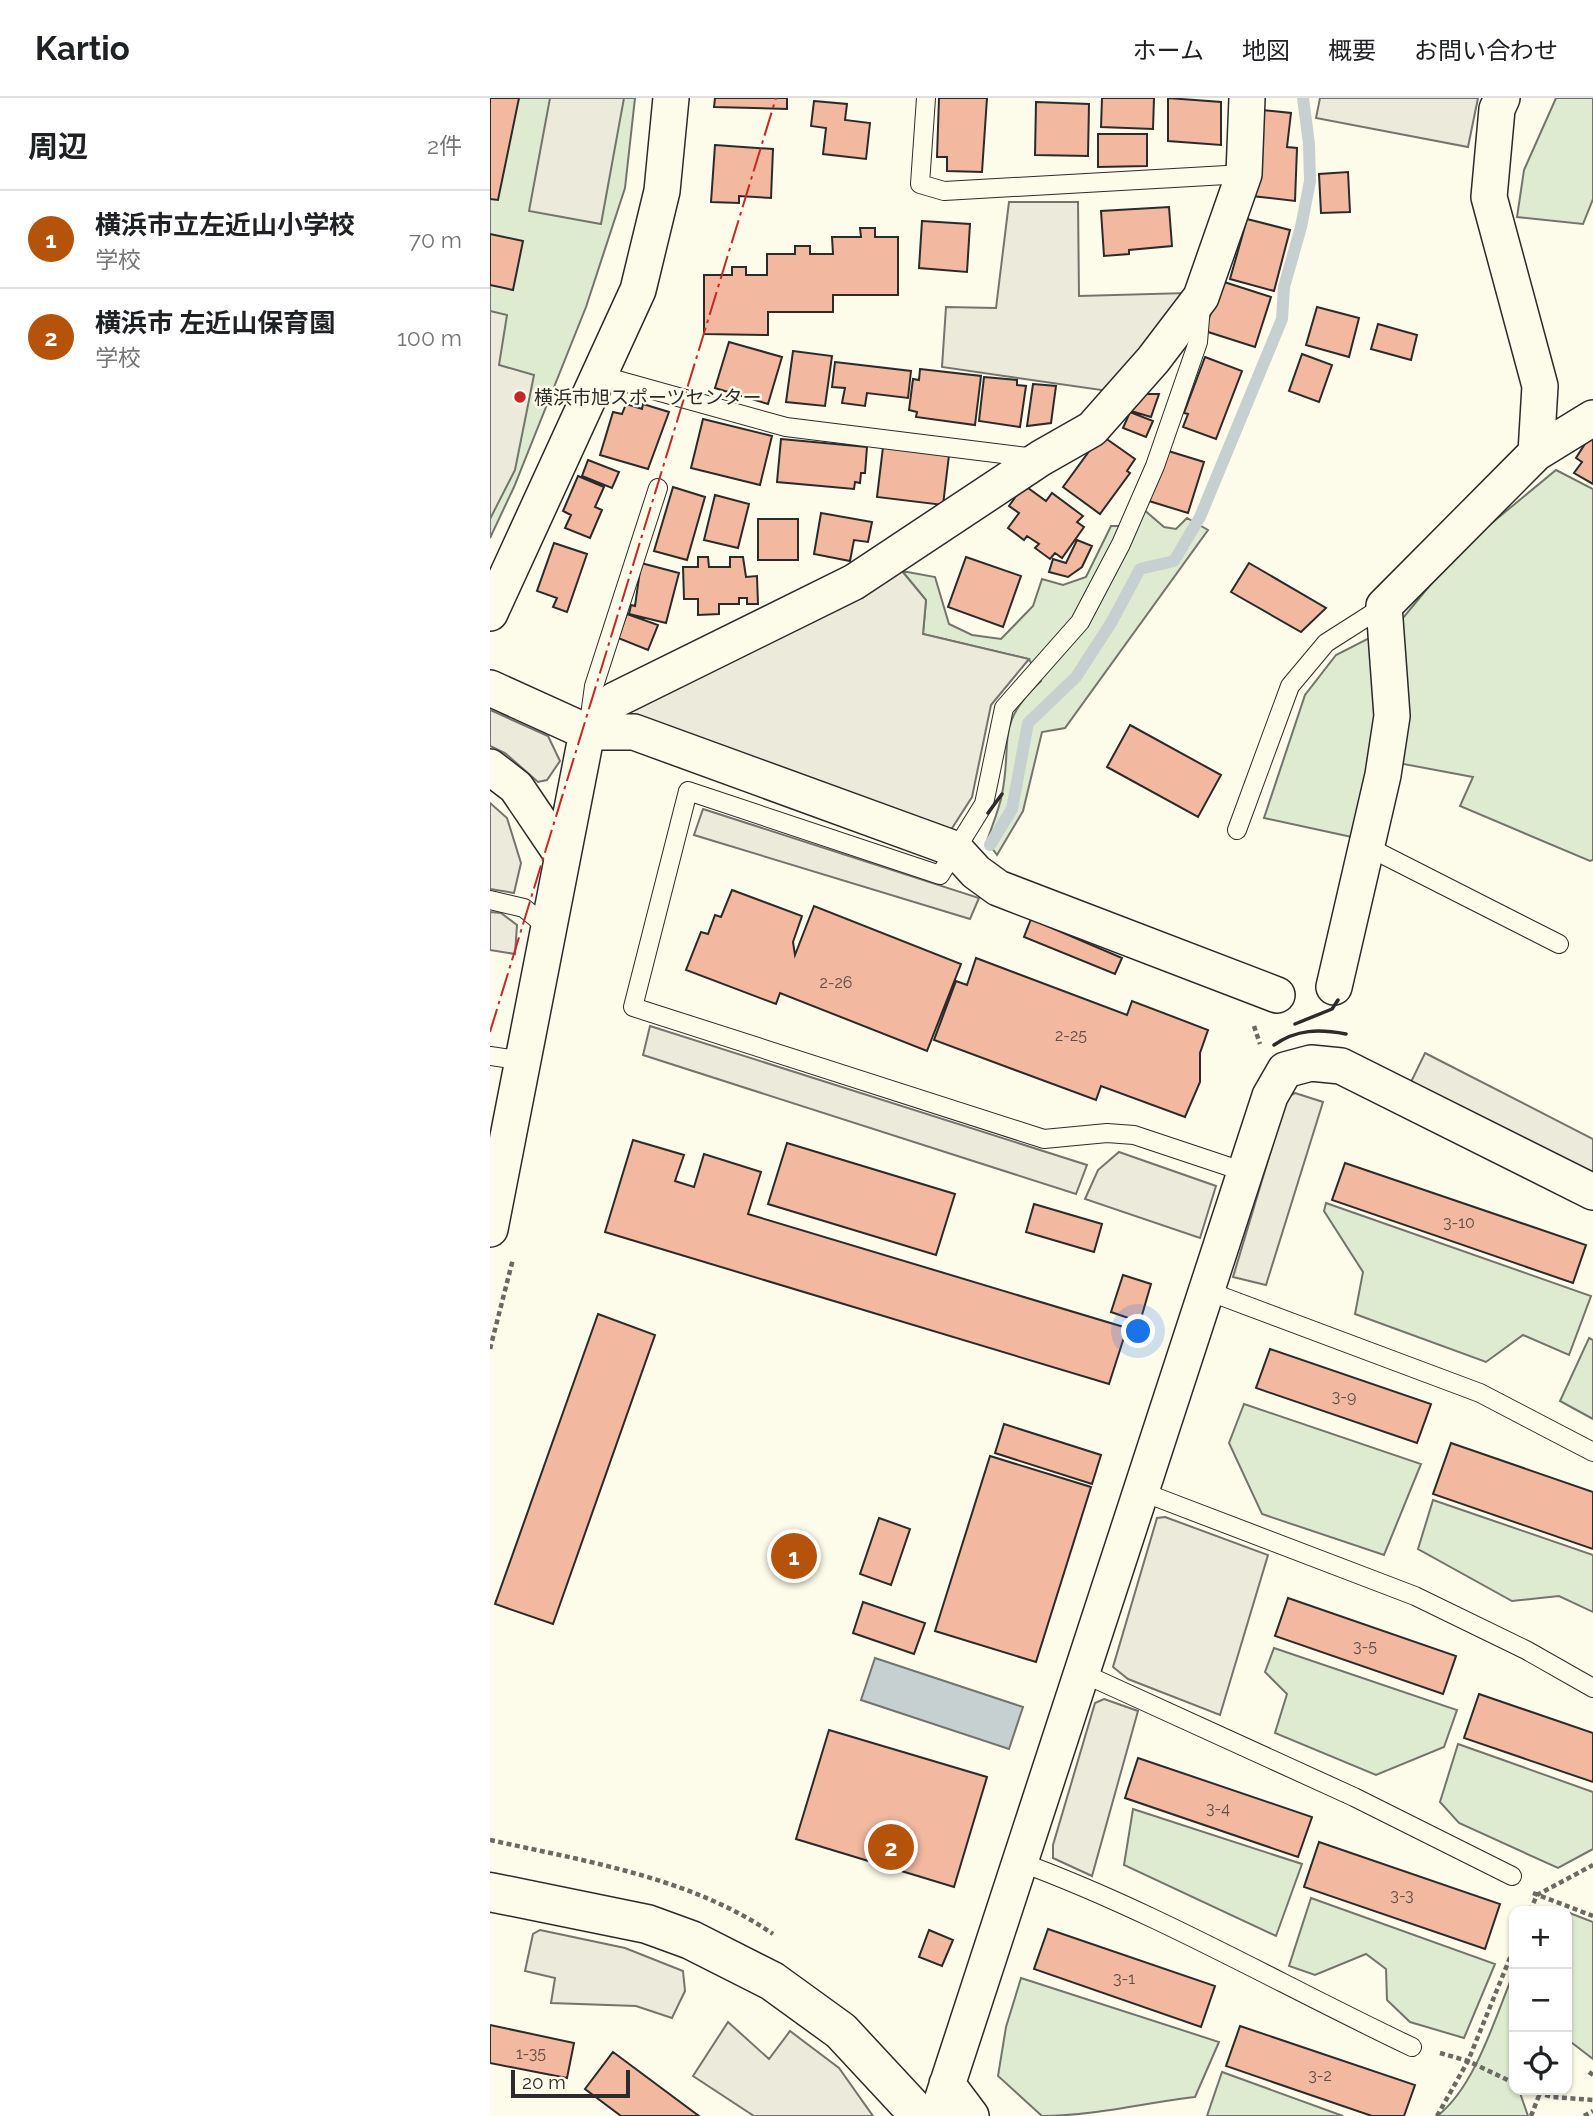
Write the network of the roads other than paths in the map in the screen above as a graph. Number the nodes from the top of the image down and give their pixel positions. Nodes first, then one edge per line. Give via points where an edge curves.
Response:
1 (671, 98) edge
2 (926, 98) edge
3 (1247, 98) edge
4 (1502, 98) edge
5 (1244, 174) junction
6 (1201, 297) junction
7 (599, 375) junction
8 (1593, 418) edge
9 (1536, 453) junction
10 (1041, 458) junction
11 (658, 488) dead end
12 (1384, 606) junction
13 (490, 613) edge
14 (490, 688) edge
15 (587, 732) junction
16 (490, 767) edge
17 (1237, 830) dead end
18 (1366, 846) junction
19 (955, 849) junction
20 (562, 855) junction
21 (490, 900) edge
22 (547, 927) junction
23 (1559, 944) dead end
24 (1334, 987) dead end
25 (1277, 995) dead end
26 (490, 1056) edge
27 (525, 1061) junction
28 (1245, 1172) junction
29 (1593, 1192) edge
30 (490, 1229) edge
31 (1205, 1290) junction
32 (1593, 1452) edge
33 (1140, 1491) junction
34 (1080, 1672) junction
35 (1593, 1688) edge
36 (1020, 1862) junction
37 (1512, 1876) dead end
38 (490, 1892) edge
39 (1412, 2047) dead end
40 (942, 2100) edge
41 (920, 2116) edge
42 (971, 2116) edge

1 - 7 street via 662,191 638,290
2 - 5 lane via 920,184 944,191
3 - 5 street
4 - 9 street via 1497,109 1489,197 1540,386
5 - 6 street
6 - 10 street via 1092,429
6 - 19 lane via 1198,341 1155,466 1121,544 1080,622 1004,708 984,804
7 - 10 lane via 786,427
7 - 13 street
8 - 9 street
9 - 12 street
10 - 15 street via 854,582 615,700
11 - 15 lane via 594,686
12 - 17 lane via 1326,643 1290,686
12 - 18 street via 1392,716
14 - 15 street
15 - 19 street via 634,732
15 - 20 street
16 - 20 street via 516,787
18 - 23 lane
18 - 24 street
19 - 25 street via 976,873 998,888
19 - 28 lane via 940,875 688,791 633,1007 1044,1139 1134,1135
20 - 22 street
21 - 22 lane via 524,908
22 - 27 street
26 - 27 lane
27 - 30 street
28 - 29 street via 1270,1096 1285,1070 1311,1063 1340,1066
28 - 31 street
31 - 32 lane via 1480,1393
31 - 33 street
33 - 34 street
33 - 35 lane via 1415,1596
34 - 36 street
34 - 37 lane via 1354,1797
36 - 39 lane via 1204,1942
36 - 40 street
38 - 41 street via 647,1924 761,1975 841,2031
40 - 42 street

